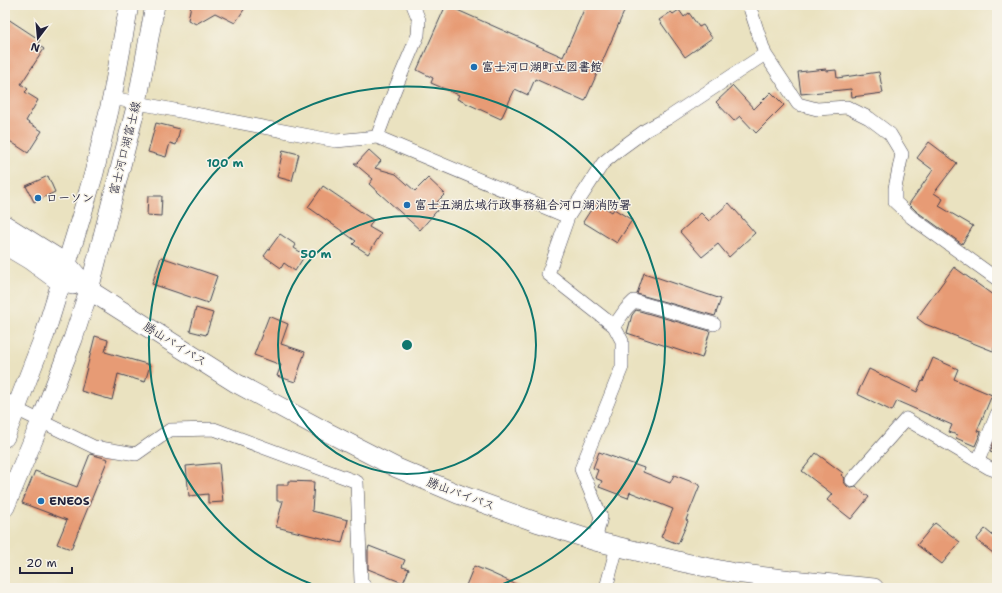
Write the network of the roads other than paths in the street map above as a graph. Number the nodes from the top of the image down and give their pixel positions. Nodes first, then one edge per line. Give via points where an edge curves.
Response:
1 (129, 5) edge
2 (155, 5) edge
3 (413, 5) edge
4 (749, 5) edge
5 (765, 54) junction
6 (112, 98) junction
7 (137, 104) junction
8 (377, 137) junction
9 (568, 217) junction
10 (5, 225) edge
11 (5, 245) edge
12 (67, 264) junction
13 (997, 279) edge
14 (60, 282) junction
15 (90, 290) junction
16 (714, 324) dead end
17 (614, 326) junction
18 (10, 404) edge
19 (997, 414) edge
20 (41, 421) junction
21 (5, 437) edge
22 (978, 461) junction
23 (997, 471) edge
24 (852, 480) dead end
25 (5, 507) edge
26 (595, 540) junction
27 (617, 547) junction
28 (366, 588) edge
29 (606, 588) edge
30 (874, 588) edge

1 - 6 main road, 富士河口湖富士線
2 - 7 main road, 富士河口湖富士線
3 - 8 street via 418,20 418,35
4 - 5 street
5 - 9 street via 620,149 603,164
5 - 13 street via 798,104 817,108 847,107 890,134 902,154 895,188 895,202
6 - 7 street
6 - 12 main road, 富士河口湖富士線 via 94,173
7 - 8 street via 336,141
7 - 15 main road, 富士河口湖富士線
8 - 9 street
9 - 17 street via 548,274
10 - 12 main road
11 - 14 main road
12 - 14 main road, 富士河口湖富士線
12 - 15 main road
14 - 15 main road
14 - 18 main road, 富士河口湖富士線 via 45,334
15 - 20 main road, 富士河口湖富士線
15 - 26 main road, 勝山バイパス via 236,383 397,468 458,494
16 - 17 street via 634,301
17 - 26 street via 622,341 622,367 582,469 601,517
18 - 20 street
18 - 21 main road, 富士河口湖富士線
19 - 22 street
20 - 25 main road, 富士河口湖富士線
20 - 28 street via 94,447 136,454 170,430 214,429 357,482 361,582
22 - 23 street
22 - 24 street via 906,419
26 - 27 main road, 勝山バイパス
27 - 29 street
27 - 30 main road, 勝山バイパス via 736,573

